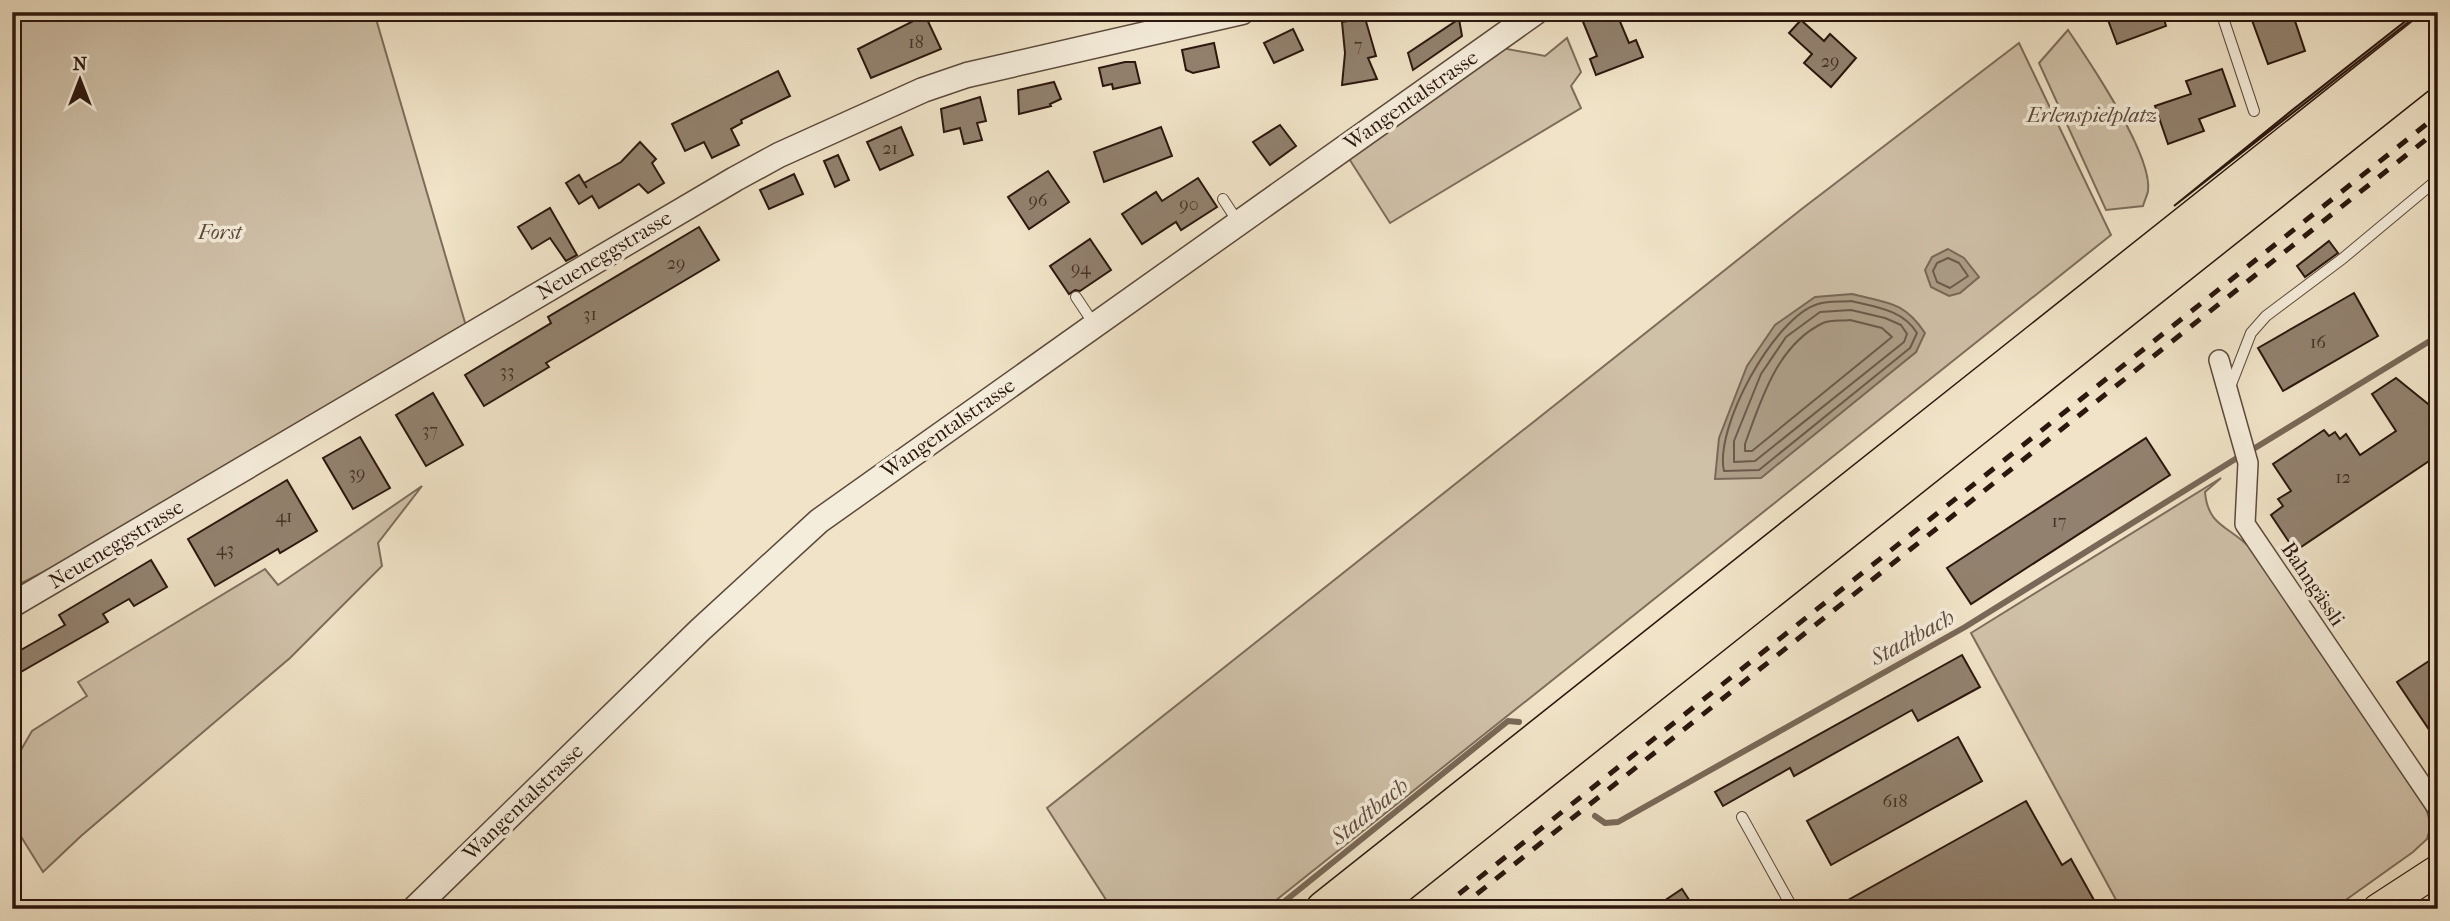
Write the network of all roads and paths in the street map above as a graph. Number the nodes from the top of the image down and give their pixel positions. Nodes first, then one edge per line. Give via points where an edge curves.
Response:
1 (1242, 12) edge
2 (1536, 12) edge
3 (2224, 12) edge
4 (2438, 24) edge
5 (2438, 60) edge
6 (2254, 111) dead end
7 (2438, 179) edge
8 (1223, 199) dead end
9 (1239, 222) junction
10 (1076, 297) dead end
11 (1095, 325) junction
12 (2219, 360) dead end
13 (2229, 388) junction
14 (12, 606) edge
15 (2438, 809) edge
16 (1742, 817) dead end
17 (2438, 870) edge
18 (414, 909) edge
19 (1324, 909) edge
20 (1369, 909) edge
21 (1793, 909) edge
22 (2378, 909) edge

1 - 14 street, Neueneggstrasse via 967,75 779,155
2 - 9 street, Wangentalstrasse
3 - 6 lane
4 - 19 highway
5 - 20 highway
7 - 13 lane via 2266,316 2251,332
8 - 9 lane
9 - 11 street, Wangentalstrasse
10 - 11 lane
11 - 18 street, Wangentalstrasse via 861,490 780,553
12 - 13 street, Bahngässli
13 - 15 street, Bahngässli via 2248,463 2245,524
16 - 21 lane
17 - 22 main road

